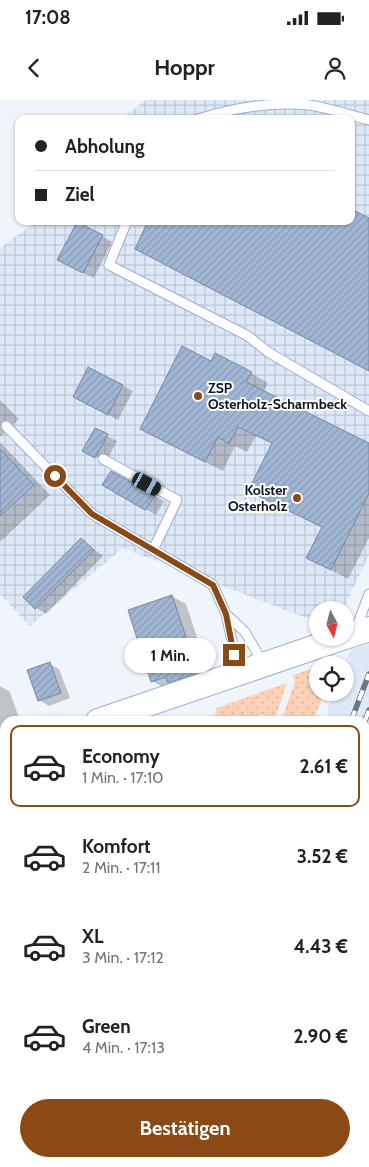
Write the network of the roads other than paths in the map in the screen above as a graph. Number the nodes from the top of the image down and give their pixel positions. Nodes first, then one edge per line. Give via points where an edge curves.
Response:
1 (210, 115) edge
2 (348, 115) edge
3 (355, 117) edge
4 (369, 120) edge
5 (125, 225) edge
6 (369, 411) edge
7 (6, 426) dead end
8 (103, 459) dead end
9 (153, 550) junction
10 (369, 594) edge
11 (226, 614) junction
12 (354, 632) edge
13 (317, 646) edge
14 (264, 664) junction
15 (239, 673) junction
16 (113, 716) edge

1 - 2 lane via 275,103 310,106
3 - 4 lane
5 - 6 lane via 109,266 248,336 268,352
7 - 9 lane via 92,514
8 - 9 lane via 177,500
9 - 11 lane via 213,585
10 - 12 lane
11 - 14 lane via 245,632
11 - 15 lane
13 - 14 street
14 - 15 street
15 - 16 street

